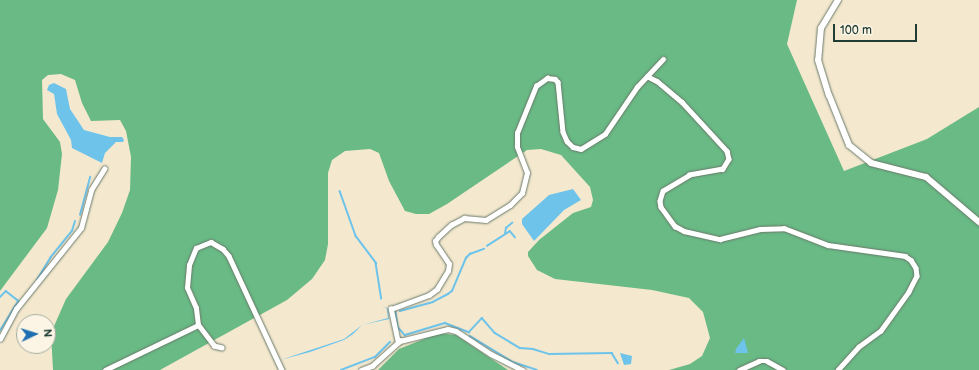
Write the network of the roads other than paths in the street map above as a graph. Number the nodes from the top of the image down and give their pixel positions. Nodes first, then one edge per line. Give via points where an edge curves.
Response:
1 (838, 0) edge
2 (663, 59) dead end
3 (647, 76) junction
4 (104, 169) dead end
5 (979, 222) edge
6 (198, 325) junction
7 (0, 339) edge
8 (398, 343) junction
9 (222, 348) dead end
10 (104, 370) edge
11 (282, 370) edge
12 (361, 370) edge
13 (523, 370) edge
14 (739, 370) edge
15 (783, 370) edge
16 (838, 370) edge

1 - 5 street via 821,28 818,60 829,96 849,145 871,163 926,177
2 - 3 street
3 - 8 street via 626,102 613,126 595,142 581,148 573,147 563,132 558,82 547,78 536,86 517,133 516,147 527,173 522,193 510,205 486,220 464,218 450,225 438,237 436,245 449,264 448,271 437,289 429,295 391,309
3 - 16 street via 682,102 728,151 729,159 724,169 690,175 663,191 661,207 675,226 684,231 720,239 760,229 792,229 828,245 905,256 913,264 917,276 914,284 894,313 874,338 859,347
4 - 7 street via 91,190 81,228 16,309
6 - 9 street via 214,346
6 - 10 street
6 - 11 street via 196,308 187,288 189,266 196,248 211,242 223,248 229,256
8 - 12 street via 372,366
8 - 13 street via 440,330 452,330
14 - 15 street via 759,361 767,361

